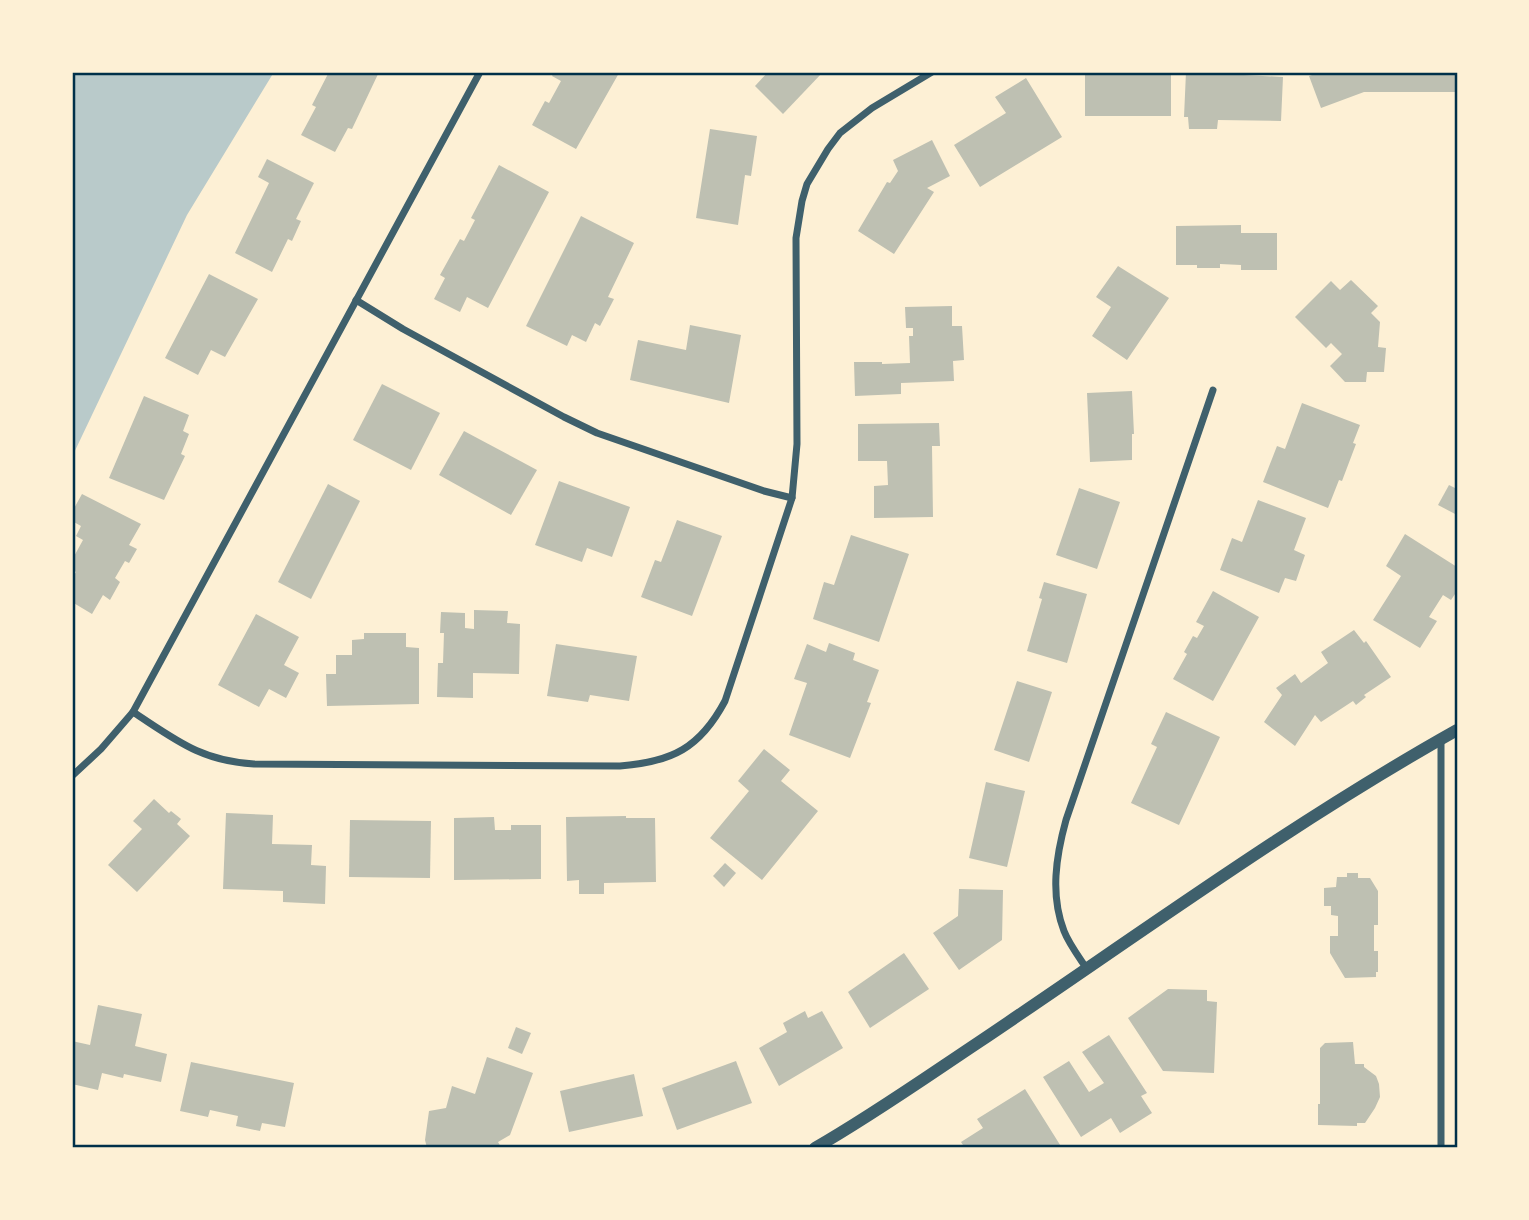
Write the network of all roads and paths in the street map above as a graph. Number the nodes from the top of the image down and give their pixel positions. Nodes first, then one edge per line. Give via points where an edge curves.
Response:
1 (480, 72) edge
2 (932, 72) edge
3 (356, 300) junction
4 (1213, 390) dead end
5 (792, 498) junction
6 (133, 712) junction
7 (1457, 730) edge
8 (1441, 739) junction
9 (72, 776) edge
10 (1087, 969) junction
11 (815, 1148) edge
12 (1441, 1148) edge

1 - 3 street
2 - 5 street via 840,133 815,169 802,201 796,238 797,444
3 - 5 street via 597,433
3 - 6 street
4 - 10 street via 1058,849 1058,911 1067,937
5 - 6 street via 725,701 698,740 661,761 620,766 232,762 194,750
6 - 9 street
7 - 8 street
8 - 10 street via 1341,797
8 - 12 street
10 - 11 street

